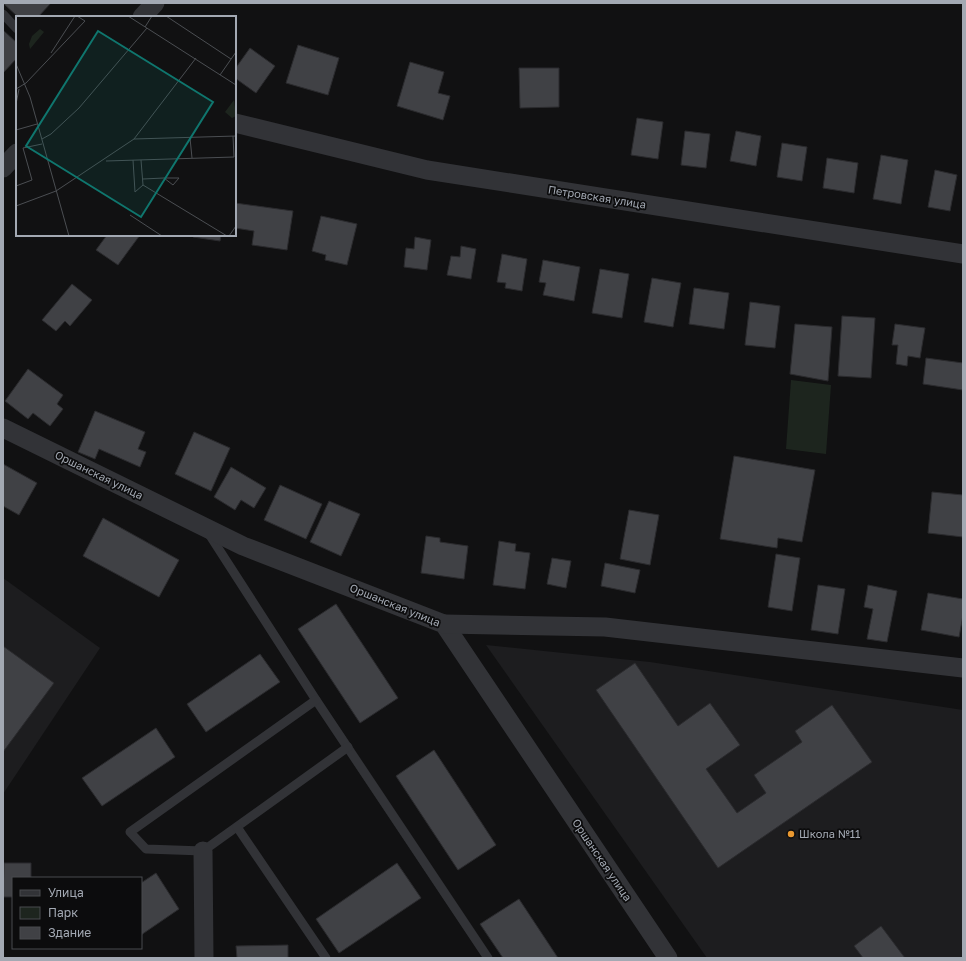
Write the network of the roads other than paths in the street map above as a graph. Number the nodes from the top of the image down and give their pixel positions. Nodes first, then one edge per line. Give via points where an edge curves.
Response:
1 (155, 3) edge
2 (3, 14) edge
3 (143, 16) edge
4 (16, 28) edge
5 (236, 123) edge
6 (16, 153) edge
7 (3, 168) edge
8 (963, 254) edge
9 (3, 428) edge
10 (205, 527) junction
11 (444, 624) junction
12 (963, 668) edge
13 (316, 700) junction
14 (348, 747) junction
15 (237, 827) junction
16 (203, 851) junction
17 (323, 957) edge
18 (204, 958) edge
19 (488, 958) edge
20 (668, 958) edge

1 - 3 street
2 - 4 lane
5 - 8 street, Петровская улица via 427,170
6 - 7 street
9 - 10 street, Оршанская улица
10 - 11 street, Оршанская улица via 243,546
10 - 13 lane
11 - 12 street via 605,627
11 - 20 street, Оршанская улица
13 - 14 lane
13 - 16 lane via 130,832 146,849
14 - 15 lane
14 - 19 lane
15 - 16 lane
15 - 17 lane
16 - 18 street

